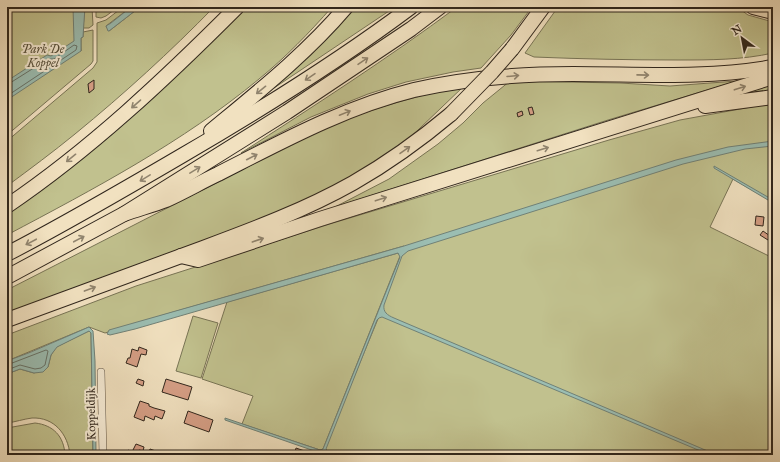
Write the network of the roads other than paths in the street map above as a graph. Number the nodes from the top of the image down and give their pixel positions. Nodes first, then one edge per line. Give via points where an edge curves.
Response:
1 (227, 7) edge
2 (237, 7) edge
3 (346, 7) edge
4 (411, 7) edge
5 (440, 7) edge
6 (543, 7) edge
7 (753, 7) edge
8 (773, 12) edge
9 (773, 67) edge
10 (773, 77) edge
11 (165, 78) junction
12 (773, 96) edge
13 (649, 116) junction
14 (178, 158) junction
15 (7, 206) edge
16 (124, 214) junction
17 (7, 254) edge
18 (180, 256) junction
19 (7, 277) edge
20 (7, 320) edge
21 (101, 372) dead end
22 (103, 455) edge

1 - 11 highway via 193,41
2 - 11 highway
3 -> 14 highway via 280,75
4 -> 14 highway via 272,102
16 -> 5 highway via 287,112
18 -> 6 highway, bridge via 311,205 389,161 451,114 512,49
7 - 8 highway
16 -> 9 highway via 167,200 347,112 414,90 512,76 706,75
13 -> 10 highway
11 -> 15 highway via 101,134
12 - 13 highway
18 -> 13 highway via 198,260 328,216
14 -> 17 highway
19 -> 16 highway
20 -> 18 highway
21 - 22 street, Koppeldijk

